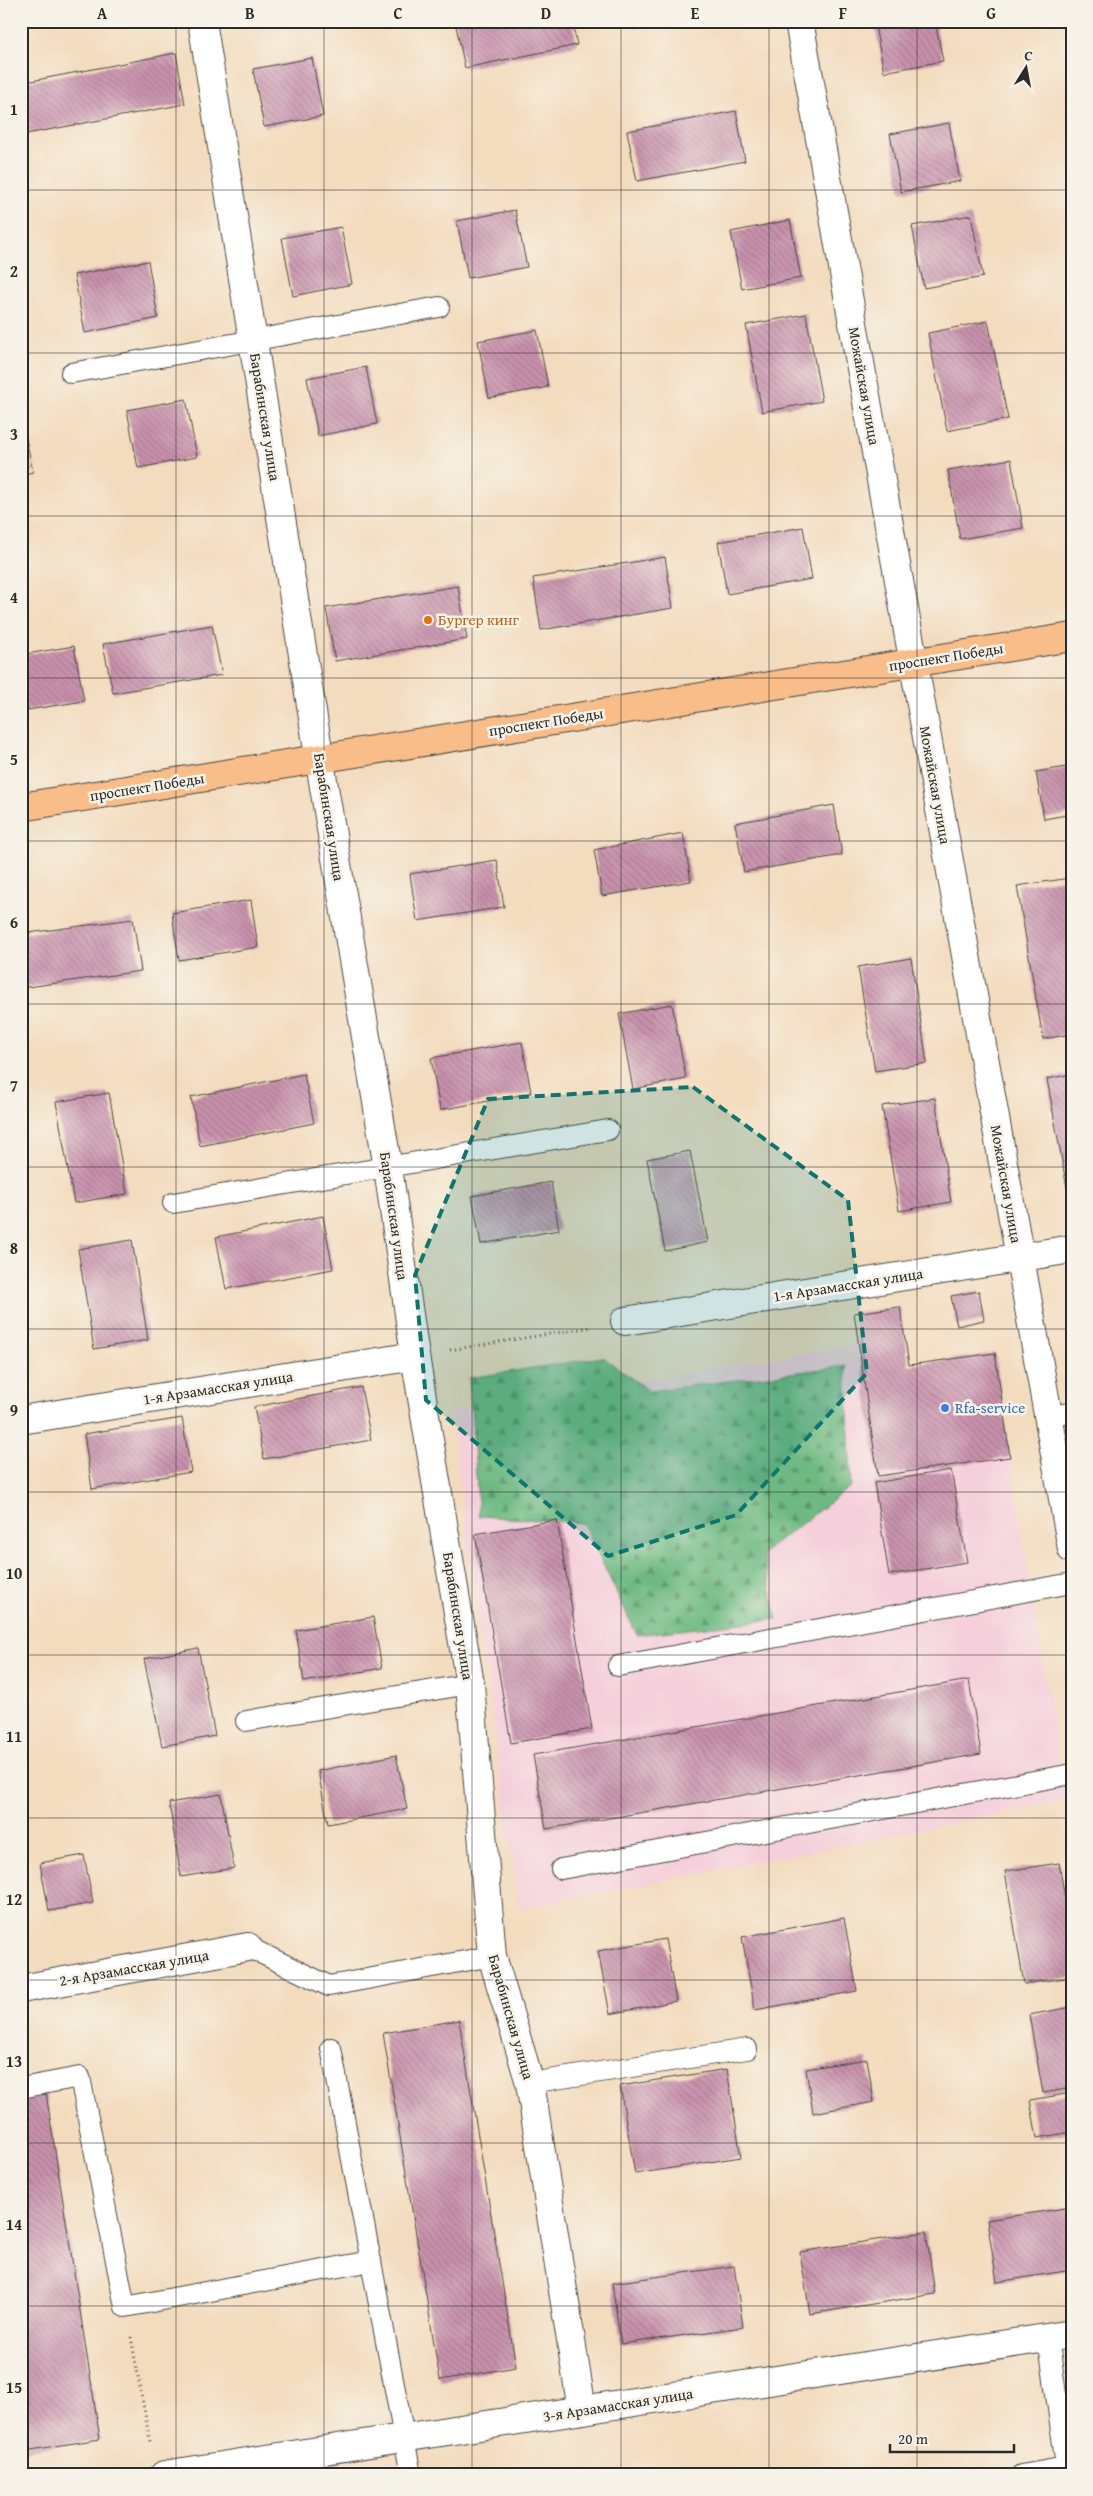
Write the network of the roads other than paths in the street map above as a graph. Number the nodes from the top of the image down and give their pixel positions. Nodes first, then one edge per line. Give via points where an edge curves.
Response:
1 (202, 21) edge
2 (799, 21) edge
3 (439, 307) dead end
4 (253, 340) junction
5 (71, 374) dead end
6 (1072, 637) edge
7 (913, 663) junction
8 (320, 759) junction
9 (21, 807) edge
10 (608, 1130) dead end
11 (388, 1168) junction
12 (173, 1203) dead end
13 (1072, 1249) edge
14 (1020, 1257) junction
15 (625, 1321) road end
16 (415, 1356) junction
17 (1060, 1414) edge
18 (21, 1420) edge
19 (1072, 1549) edge
20 (1072, 1583) edge
21 (618, 1666) dead end
22 (470, 1684) junction
23 (246, 1721) dead end
24 (1072, 1774) edge
25 (561, 1869) dead end
26 (248, 1947) joint
27 (492, 1956) junction
28 (21, 1989) edge
29 (331, 2048) dead end
30 (747, 2049) dead end
31 (530, 2083) junction
32 (21, 2088) edge
33 (371, 2261) junction
34 (1060, 2335) edge
35 (582, 2410) junction
36 (404, 2438) junction
37 (1069, 2466) edge
38 (164, 2475) edge
39 (411, 2475) edge
40 (1021, 2475) edge

1 - 4 street, Барабинская улица
2 - 7 street, Можайская улица
3 - 4 lane
4 - 5 lane
4 - 8 street, Барабинская улица
6 - 7 main road, проспект Победы
7 - 8 main road, проспект Победы
7 - 14 street, Можайская улица
8 - 9 main road, проспект Победы
8 - 11 street, Барабинская улица
10 - 11 lane
11 - 12 lane
11 - 16 street, Барабинская улица
13 - 14 street, 1-я Арзамасская улица
14 - 15 street, 1-я Арзамасская улица
14 - 17 street, Можайская улица
16 - 18 street, 1-я Арзамасская улица
16 - 22 street, Барабинская улица
17 - 19 street, Можайская улица
20 - 21 lane
22 - 23 lane
22 - 27 street, Барабинская улица
24 - 25 lane
26 - 27 lane via 329,1986
26 - 28 street, 2-я Арзамасская улица
27 - 31 street, Барабинская улица
29 - 33 lane
30 - 31 lane
31 - 35 street, Барабинская улица
32 - 33 lane via 80,2077 125,2307
33 - 36 lane
34 - 35 street, 3-я Арзамасская улица
34 - 37 lane
35 - 36 street, 3-я Арзамасская улица
36 - 38 street, 3-я Арзамасская улица
36 - 39 lane
37 - 40 lane

